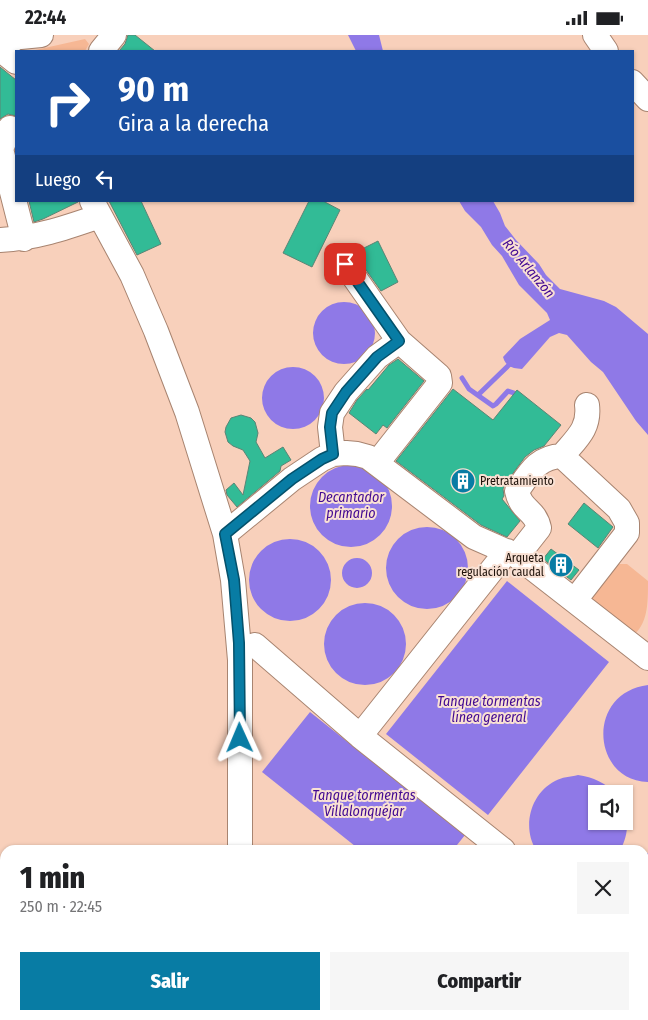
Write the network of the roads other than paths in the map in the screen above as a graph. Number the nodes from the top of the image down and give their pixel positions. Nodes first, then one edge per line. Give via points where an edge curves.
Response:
1 (97, 35) edge
2 (114, 35) edge
3 (595, 35) edge
4 (101, 50) edge
5 (102, 50) edge
6 (605, 50) edge
7 (634, 84) edge
8 (648, 99) edge
9 (9, 128) edge
10 (96, 209) edge
11 (24, 239) junction
12 (0, 241) edge
13 (345, 264) dead end
14 (399, 341) junction
15 (587, 405) dead end
16 (333, 454) junction
17 (562, 456) junction
18 (376, 463) junction
19 (225, 534) junction
20 (512, 554) junction
21 (575, 600) junction
22 (255, 645) dead end
23 (648, 658) edge
24 (360, 736) junction
25 (240, 845) edge
26 (497, 845) edge

1 - 4 street
2 - 5 street
3 - 6 street
7 - 8 street
9 - 11 street via 1,149
10 - 11 street via 52,232
10 - 19 street via 132,275 156,331 187,413
11 - 12 street
13 - 14 street
14 - 16 street via 377,357 332,413
14 - 18 street via 438,376 440,383
15 - 17 street via 586,427
16 - 18 street via 357,454
16 - 19 street via 292,479
17 - 20 street via 542,461 517,491 521,505 533,514 539,528
17 - 21 street via 619,509 627,523 627,533
18 - 20 street via 474,537
19 - 25 street via 234,580 240,660
20 - 21 street
20 - 24 street
21 - 23 street
22 - 24 street
24 - 26 street

